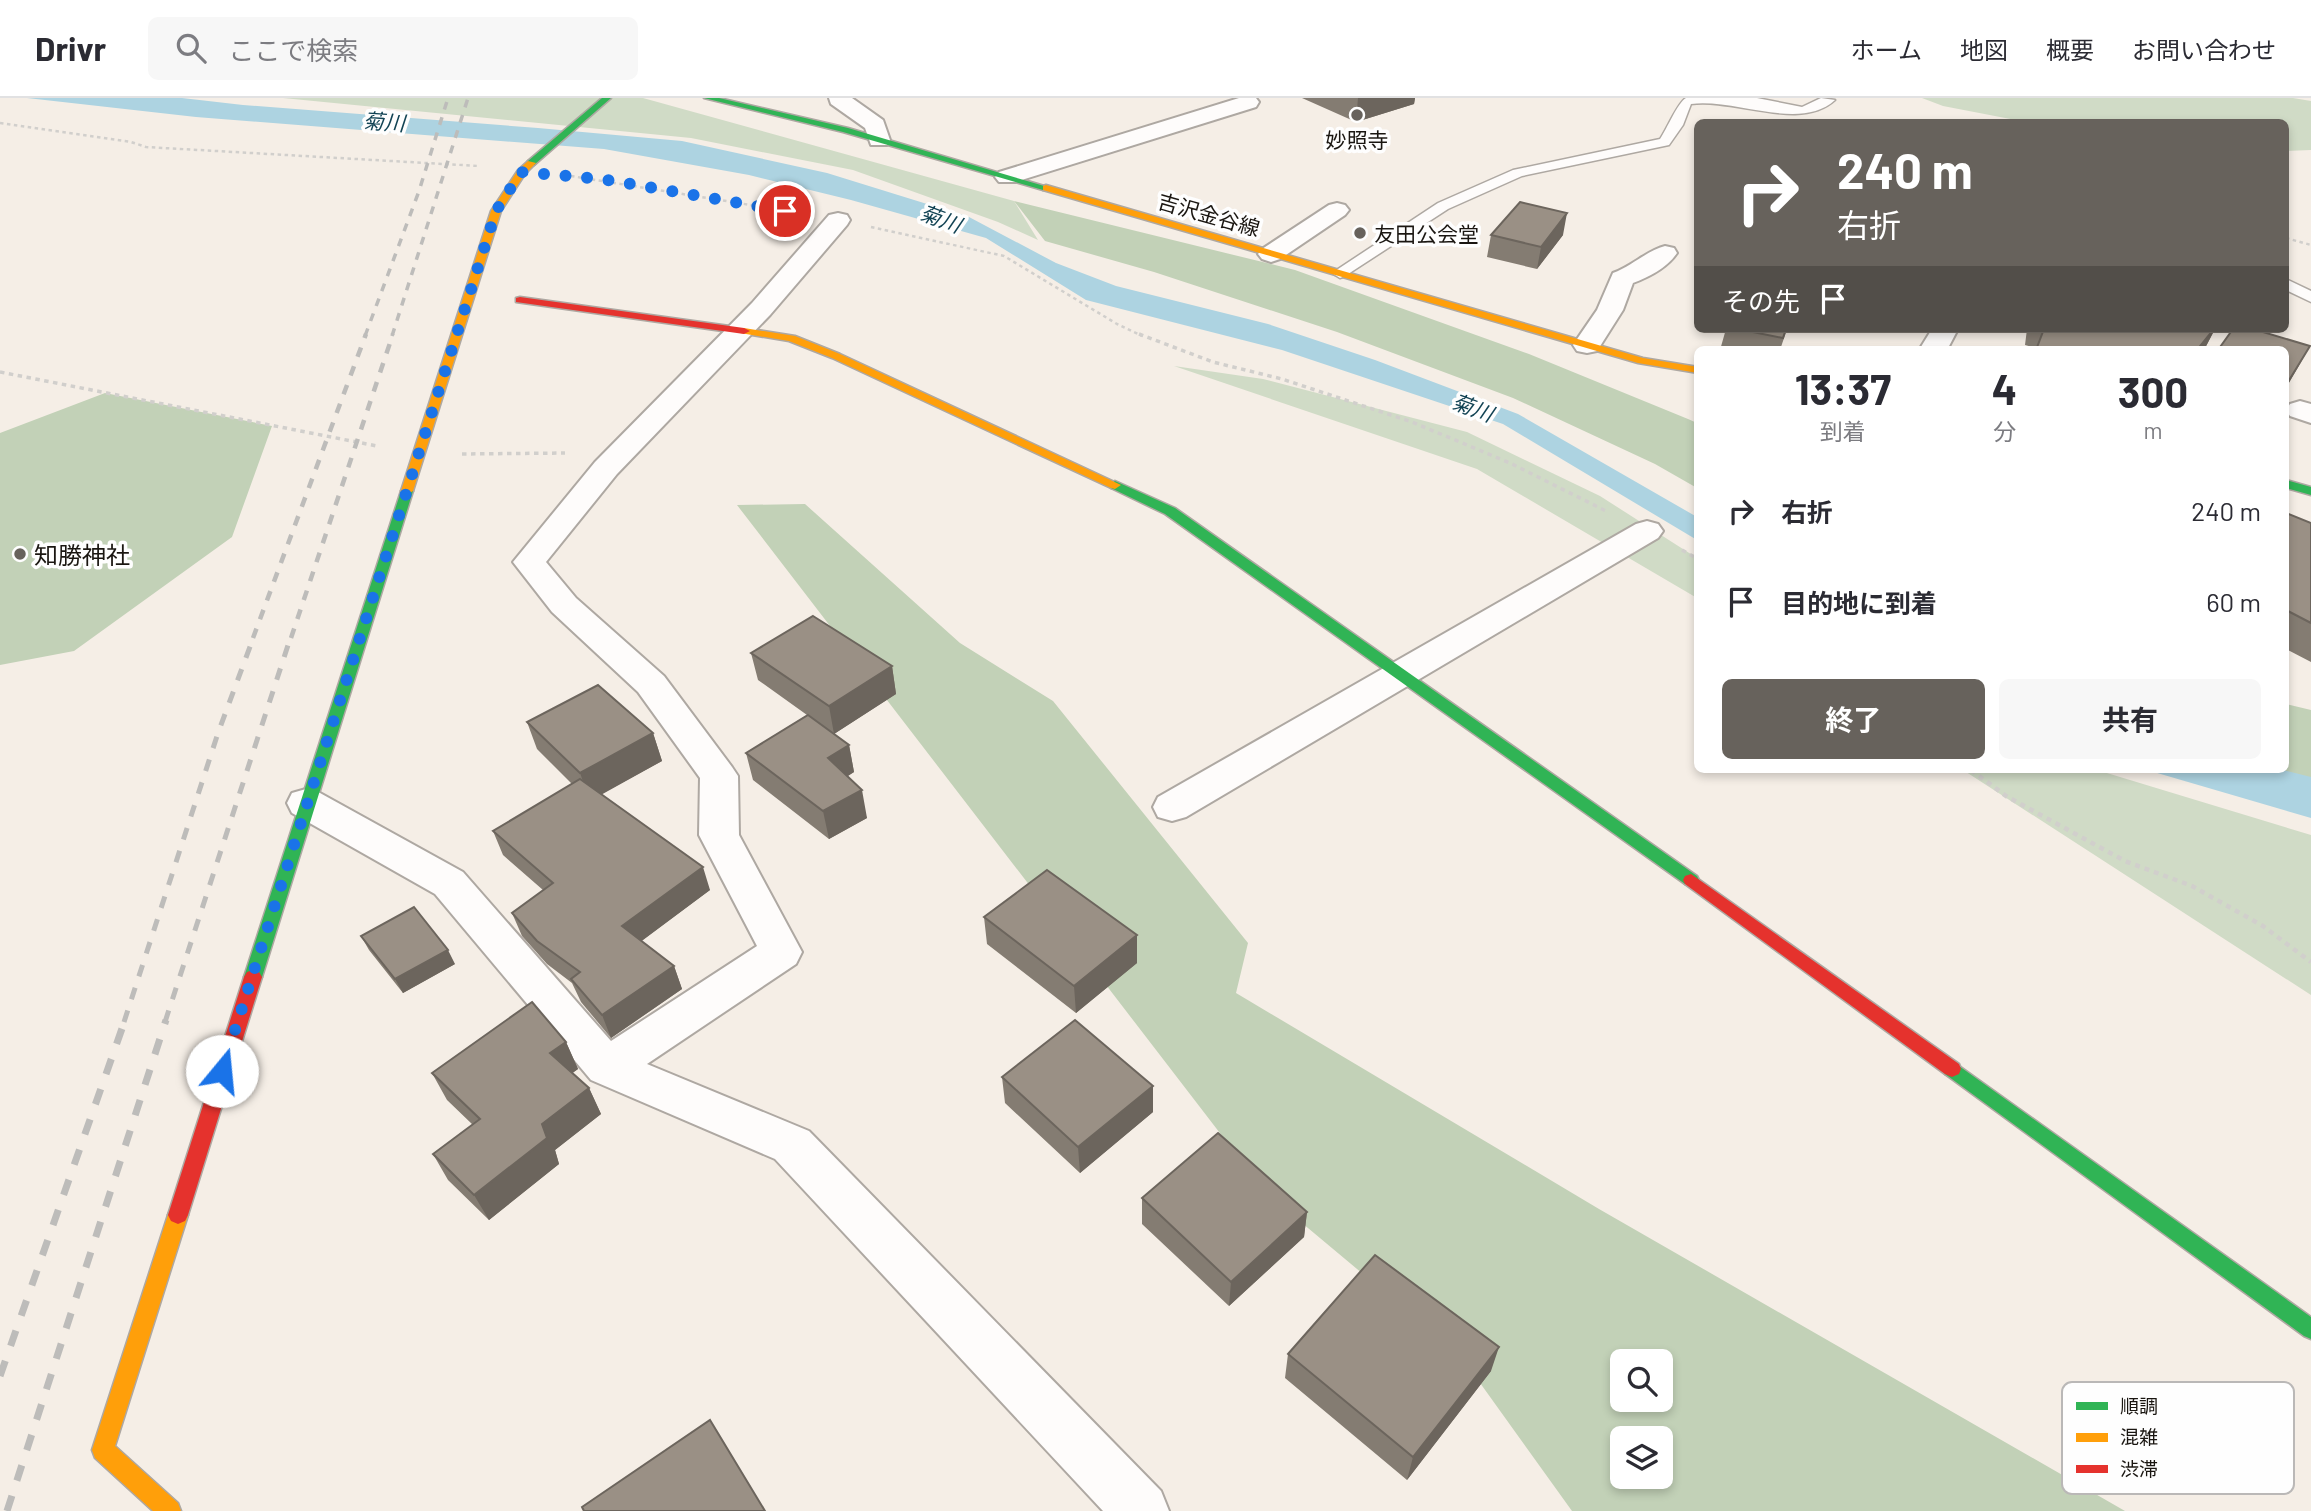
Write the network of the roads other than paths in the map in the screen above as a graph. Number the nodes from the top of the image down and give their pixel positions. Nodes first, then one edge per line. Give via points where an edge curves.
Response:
1 (607, 98) edge
2 (708, 98) edge
3 (841, 98) edge
4 (1700, 98) edge
5 (1705, 98) edge
6 (1827, 98) edge
7 (1248, 102) dead end
8 (879, 140) junction
9 (1007, 177) junction
10 (1337, 210) dead end
11 (838, 220) road end
12 (1665, 253) dead end
13 (1271, 254) junction
14 (1340, 273) junction
15 (2289, 286) edge
16 (2311, 297) edge
17 (520, 300) dead end
18 (738, 331) junction
19 (1587, 345) junction
20 (1694, 369) edge
21 (1647, 531) road end
22 (1400, 676) junction
23 (306, 803) junction
24 (1172, 807) dead end
25 (607, 1068) junction
26 (2311, 1329) edge
27 (170, 1511) edge
28 (1142, 1511) edge

1 - 23 street via 521,172 496,211
2 - 8 street, 吉沢金谷線
3 - 8 street via 875,125
4 - 14 lane via 1686,102 1664,142 1518,173 1443,206
5 - 6 lane via 1802,111
7 - 9 street
8 - 9 street, 吉沢金谷線
9 - 13 street, 吉沢金谷線
10 - 13 street
11 - 18 street
12 - 19 street via 1622,278 1610,310
13 - 14 street, 吉沢金谷線
14 - 19 street, 吉沢金谷線
15 - 16 lane
17 - 18 street
18 - 22 street via 792,338 836,356 1149,500
18 - 25 street via 606,468 528,562 564,606 652,684 719,776 719,835 781,952
19 - 20 street, 吉沢金谷線
21 - 22 street
22 - 24 street
22 - 26 street via 1559,785
23 - 25 street via 449,883
23 - 27 street via 103,1450
25 - 28 street via 792,1145

